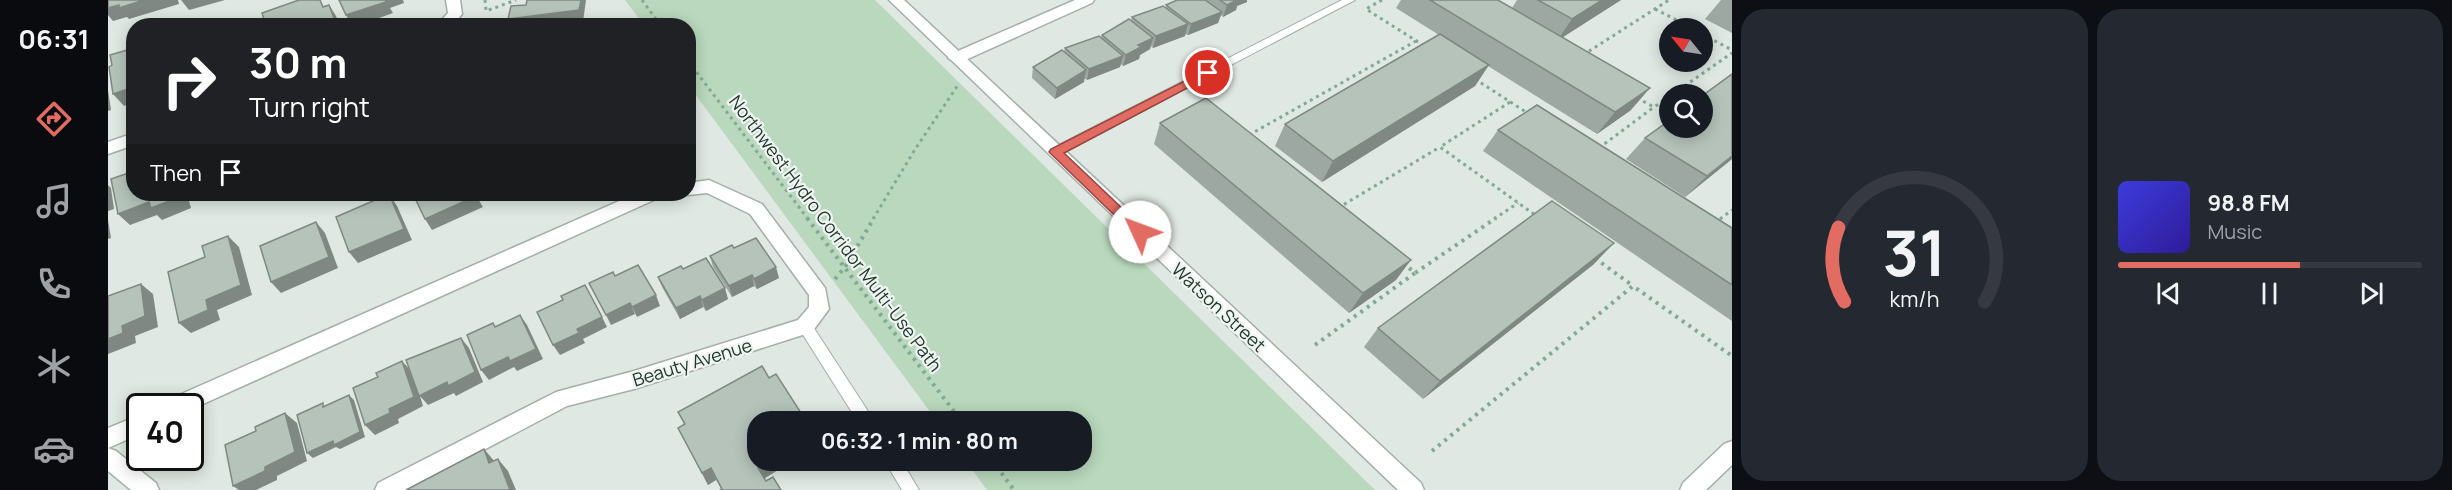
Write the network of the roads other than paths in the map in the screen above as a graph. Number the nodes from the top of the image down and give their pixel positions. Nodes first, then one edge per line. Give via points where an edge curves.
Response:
1 (453, 0) edge
2 (896, 0) edge
3 (1087, 0) edge
4 (1350, 0) edge
5 (452, 18) edge
6 (962, 63) junction
7 (126, 142) edge
8 (108, 148) edge
9 (1055, 152) junction
10 (696, 188) edge
11 (634, 201) edge
12 (805, 326) junction
13 (204, 394) edge
14 (860, 411) edge
15 (126, 430) edge
16 (108, 438) edge
17 (1732, 451) edge
18 (108, 458) edge
19 (897, 471) edge
20 (905, 488) edge
21 (148, 490) edge
22 (386, 490) edge
23 (1413, 490) edge
24 (1691, 490) edge

1 - 5 street via 455,15
2 - 6 street, Watson Street
3 - 6 street
4 - 9 lane
6 - 9 street, Watson Street
7 - 8 street
9 - 23 street, Watson Street
10 - 12 street via 710,186 756,209 818,293 819,309
11 - 13 street
12 - 14 lane
12 - 22 street, Beauty Avenue via 563,398
15 - 16 street
17 - 24 street
18 - 21 street
19 - 20 lane

